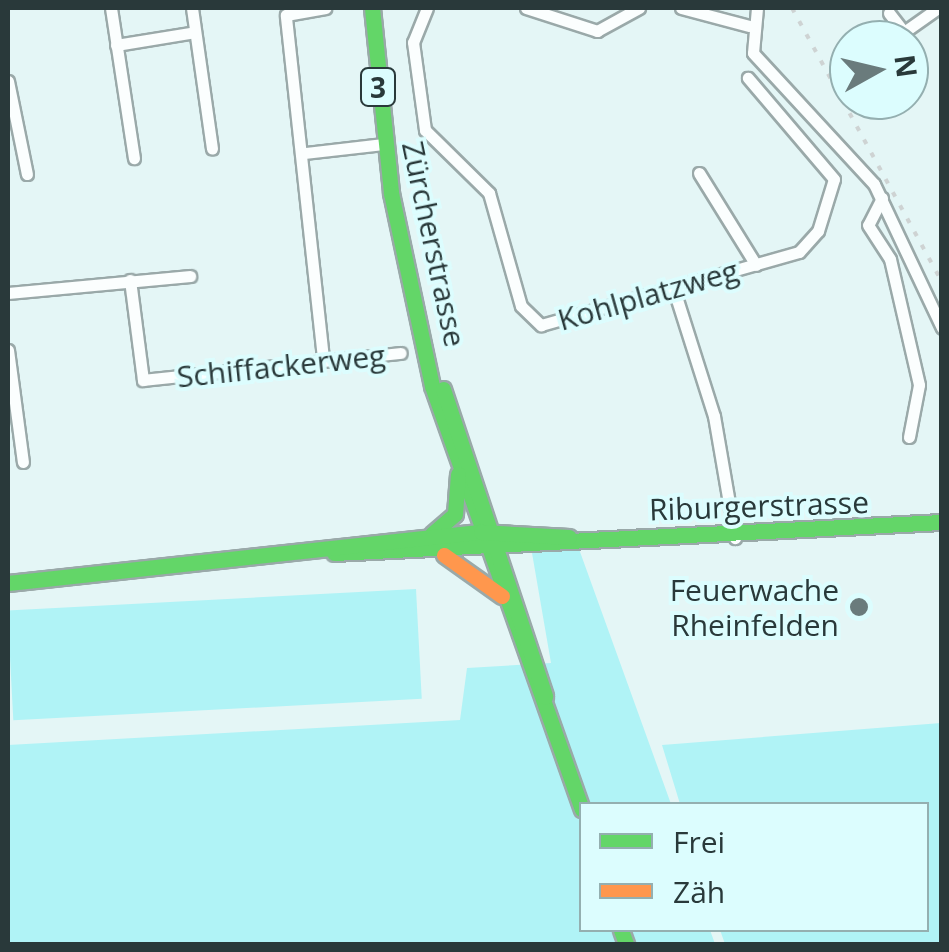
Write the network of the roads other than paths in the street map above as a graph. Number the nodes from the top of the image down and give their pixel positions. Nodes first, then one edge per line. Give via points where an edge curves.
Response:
1 (112, 8) edge
2 (192, 8) edge
3 (325, 8) edge
4 (372, 8) edge
5 (427, 8) edge
6 (526, 8) edge
7 (640, 8) edge
8 (681, 8) edge
9 (757, 8) edge
10 (938, 8) edge
11 (889, 13) dead end
12 (749, 26) junction
13 (195, 32) junction
14 (116, 45) junction
15 (748, 78) dead end
16 (8, 81) edge
17 (384, 144) junction
18 (212, 149) dead end
19 (305, 153) junction
20 (134, 158) dead end
21 (700, 172) dead end
22 (26, 174) dead end
23 (882, 198) junction
24 (756, 265) junction
25 (190, 276) dead end
26 (130, 280) junction
27 (674, 290) junction
28 (8, 293) edge
29 (942, 328) edge
30 (8, 350) edge
31 (401, 353) dead end
32 (323, 358) junction
33 (432, 372) junction
34 (908, 438) dead end
35 (23, 462) dead end
36 (458, 474) junction
37 (942, 522) edge
38 (428, 537) junction
39 (735, 538) junction
40 (490, 539) junction
41 (334, 553) junction
42 (440, 553) junction
43 (8, 582) edge
44 (502, 596) junction
45 (546, 711) junction
46 (579, 802) edge

1 - 14 street
2 - 13 street
3 - 19 street via 286,15
4 - 17 main road, Zürcherstrasse / 3
5 - 27 street, Kohlplatzweg via 413,42 425,130 490,193 520,306 541,325
6 - 7 street via 598,31
8 - 12 street
9 - 12 street
10 - 11 street via 904,32
12 - 23 street via 760,62
13 - 14 street
13 - 18 street
14 - 20 street
15 - 24 street, Kohlplatzweg via 835,192 799,252
16 - 22 street
17 - 19 street
17 - 33 main road, Zürcherstrasse / 3
19 - 32 street
21 - 24 street, Kohlplatzweg
23 - 29 street
23 - 34 street via 868,225 890,259 919,384
24 - 27 street, Kohlplatzweg
25 - 26 street
26 - 28 street
26 - 32 street, Schiffackerweg via 144,380
27 - 39 street via 716,422
30 - 35 street
31 - 32 street, Schiffackerweg
33 - 36 main road, Zürcherstrasse / 3
33 - 40 main road, Zürcherstrasse / 3
36 - 38 main road via 455,514
36 - 40 main road, Zürcherstrasse / 3
37 - 39 main road, Riburgerstrasse
38 - 40 main road, Riburgerstrasse
38 - 41 main road, Riburgerstrasse
39 - 40 main road, Riburgerstrasse
40 - 42 main road, Riburgerstrasse
40 - 44 main road, Zürcherstrasse / 3
40 - 45 main road, Zürcherstrasse / 3
41 - 42 main road, Riburgerstrasse
41 - 43 main road, Riburgerstrasse
42 - 44 main road via 472,566
44 - 45 main road, Zürcherstrasse / 3
45 - 46 main road, Zürcherstrasse / 3

